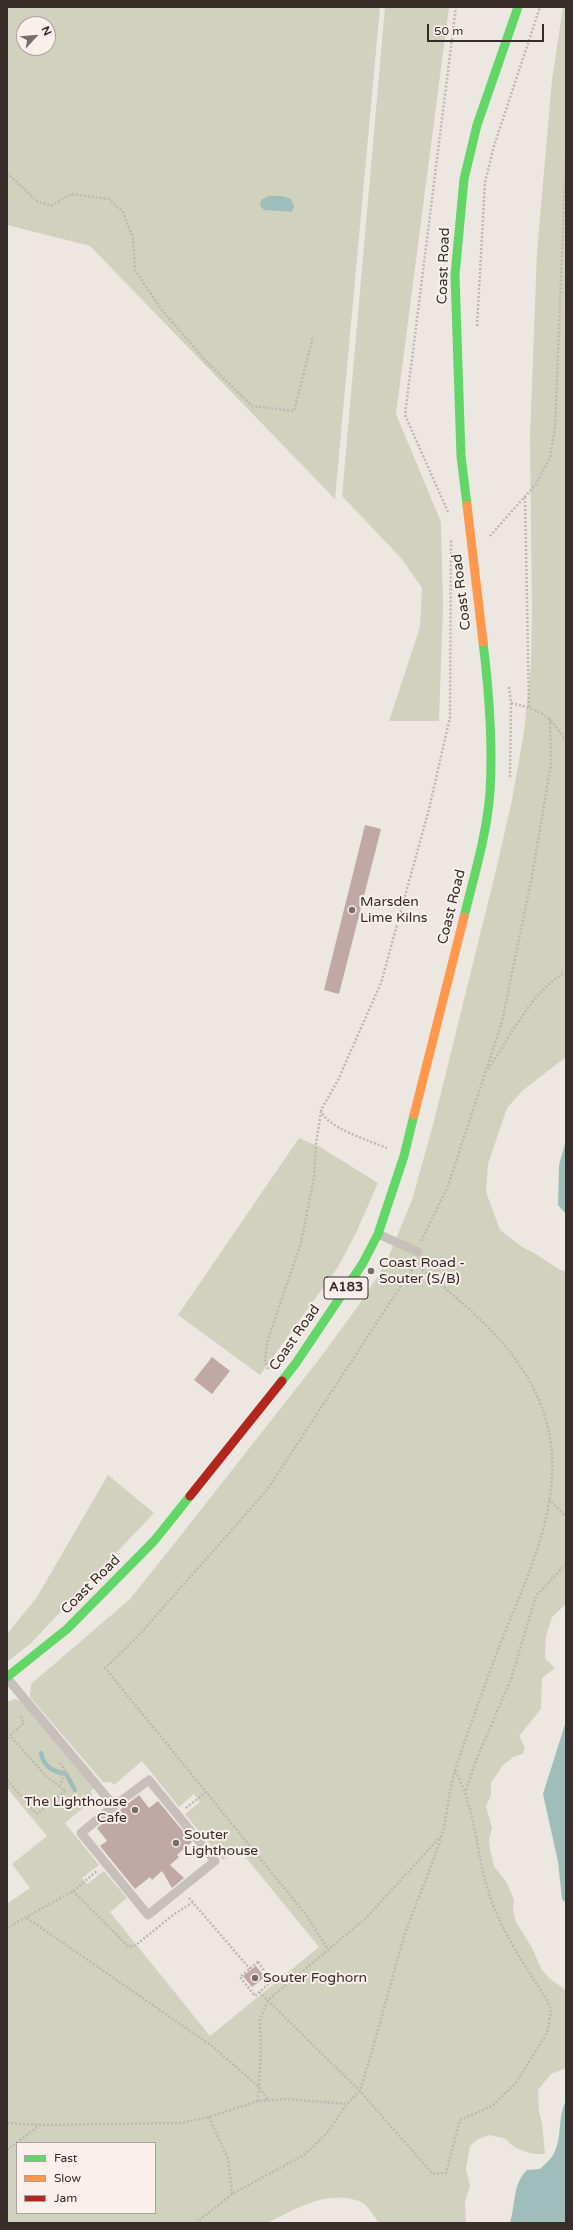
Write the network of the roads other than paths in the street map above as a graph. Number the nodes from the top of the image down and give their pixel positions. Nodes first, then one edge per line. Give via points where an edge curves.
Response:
1 (518, 7) edge
2 (378, 1234) junction
3 (418, 1252) road end
4 (7, 1678) edge
5 (114, 1806) junction

1 - 2 main road, Coast Road / A183 via 477,125 464,179 455,275 461,456 489,693 490,792 481,848 404,1156
2 - 3 lane
2 - 4 main road, Coast Road / A183 via 363,1263 296,1363 154,1541 68,1628
4 - 5 lane
5 - 5 lane via 81,1833 148,1914 215,1861 148,1780

